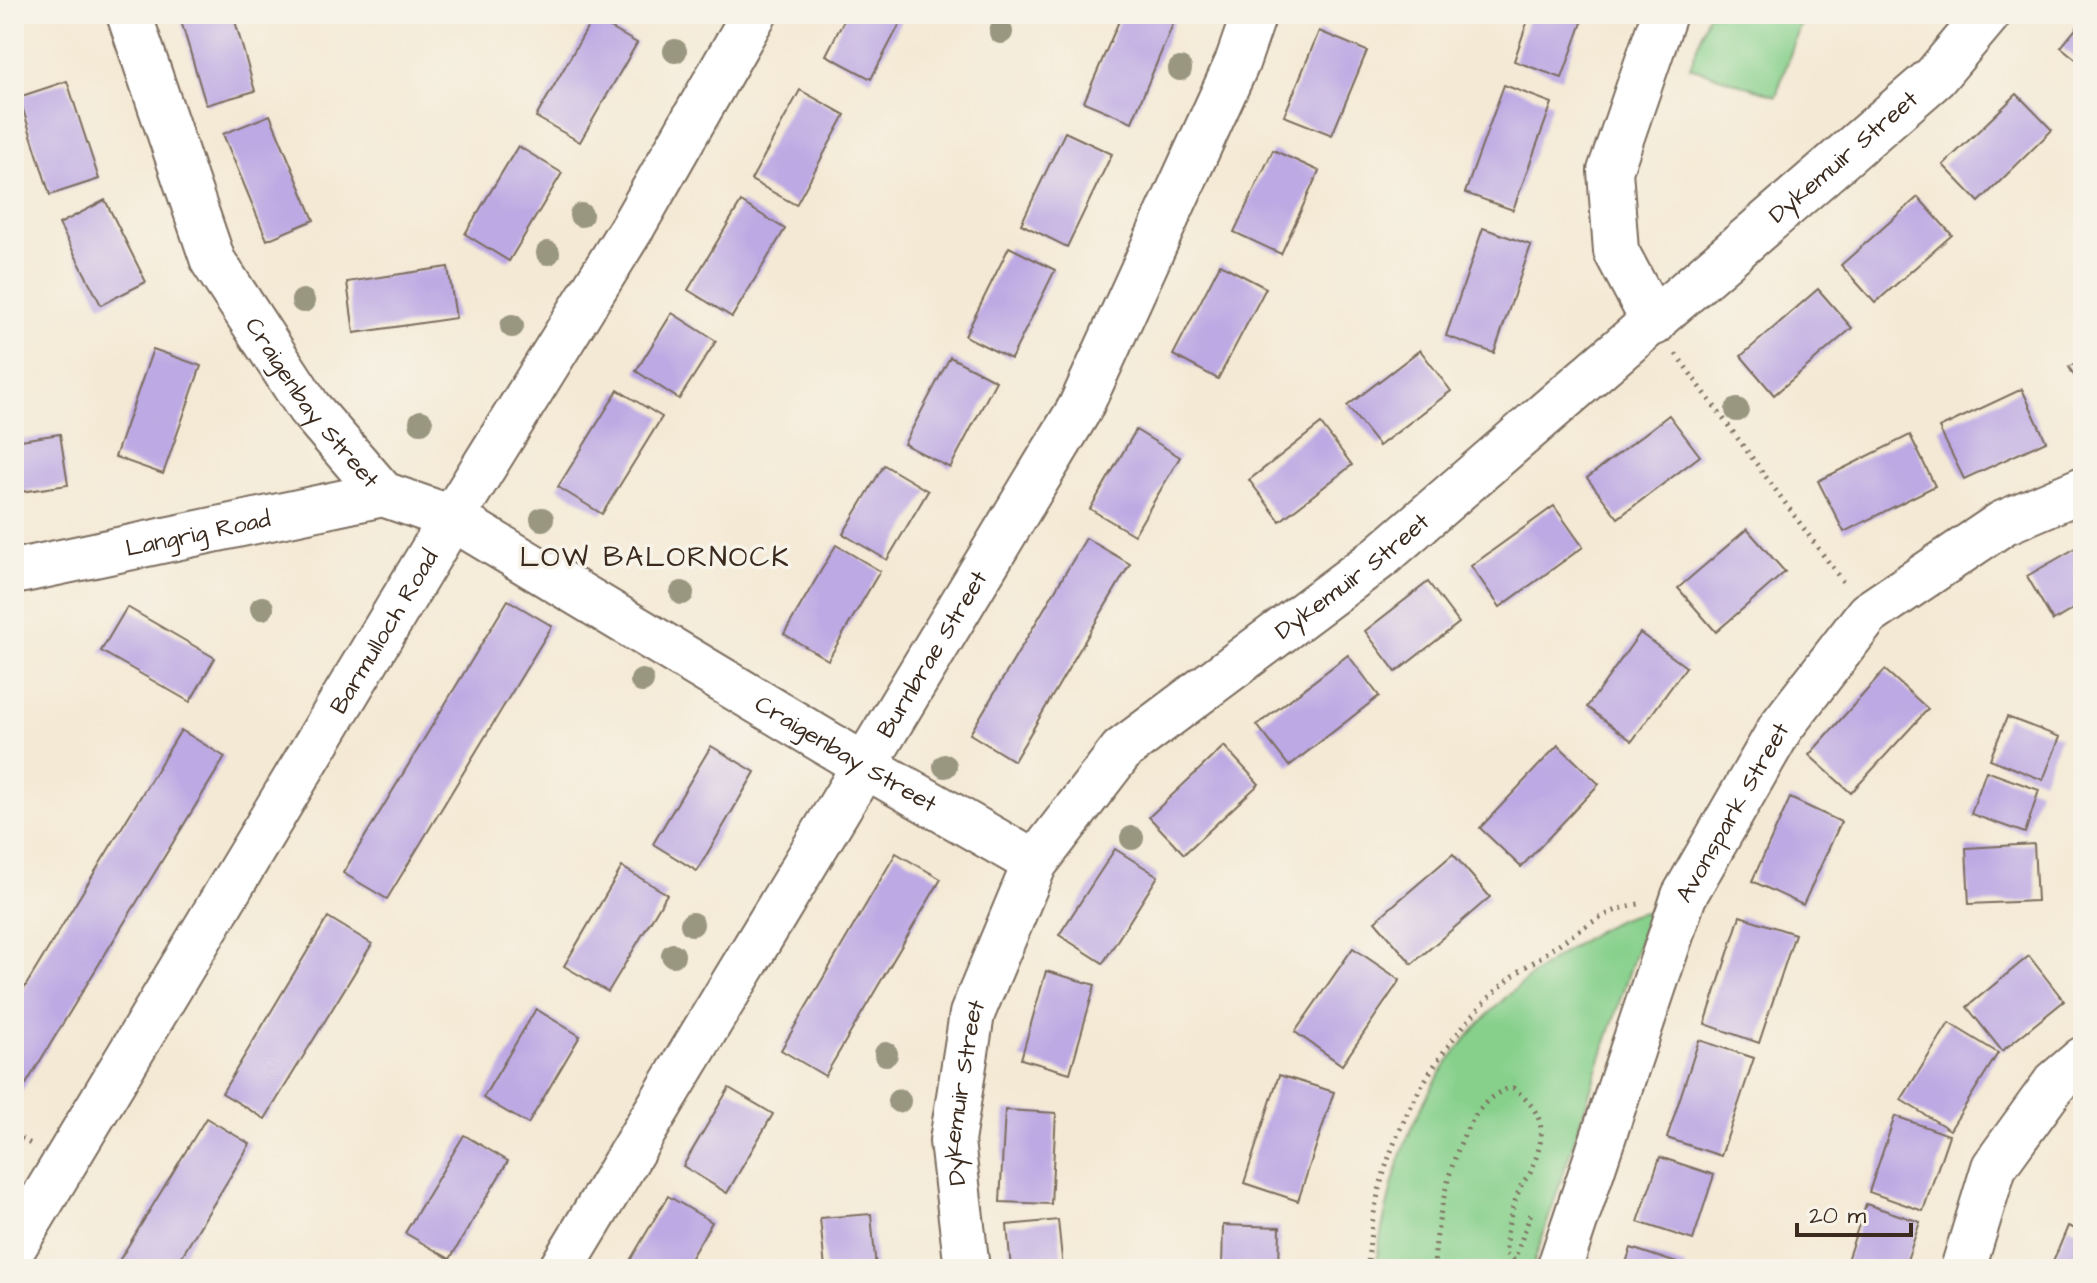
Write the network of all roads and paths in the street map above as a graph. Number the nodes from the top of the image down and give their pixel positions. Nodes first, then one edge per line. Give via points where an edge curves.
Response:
1 (129, 14) edge
2 (754, 14) edge
3 (1254, 14) edge
4 (1664, 14) edge
5 (1988, 14) edge
6 (1654, 323) junction
7 (2083, 489) edge
8 (383, 494) junction
9 (452, 518) junction
10 (1820, 555) dead end
11 (14, 572) edge
12 (862, 764) junction
13 (1035, 863) junction
14 (1627, 906) dead end
15 (2083, 1059) edge
16 (14, 1247) edge
17 (561, 1269) edge
18 (967, 1269) edge
19 (1368, 1269) edge
20 (1434, 1269) edge
21 (1511, 1269) edge
22 (1559, 1269) edge
23 (1963, 1269) edge

1 - 8 street, Craigenbay Street via 213,261 309,408
2 - 9 street, Barmulloch Road via 633,226
3 - 12 street, Burnbrae Street via 1237,63 1080,408
4 - 6 street via 1610,171 1616,251
5 - 6 street, Dykemuir Street via 1935,77
6 - 10 path
6 - 13 street, Dykemuir Street via 1380,557 1122,750
7 - 22 street, Avonspark Street via 2003,523 1868,614 1781,727 1684,896
8 - 9 street, Craigenbay Street
8 - 11 street, Langrig Road
9 - 12 street, Craigenbay Street
9 - 16 street, Barmulloch Road
12 - 13 street, Craigenbay Street
12 - 17 street, Burnbrae Street
13 - 18 street, Dykemuir Street via 972,1014 952,1141
14 - 19 path via 1590,923 1509,980 1450,1046 1410,1102 1382,1179
15 - 23 street via 2055,1083 1994,1167
20 - 21 path via 1435,1227 1454,1156 1486,1103 1502,1089 1513,1088 1539,1114 1543,1128 1506,1238 1506,1254 1514,1260

